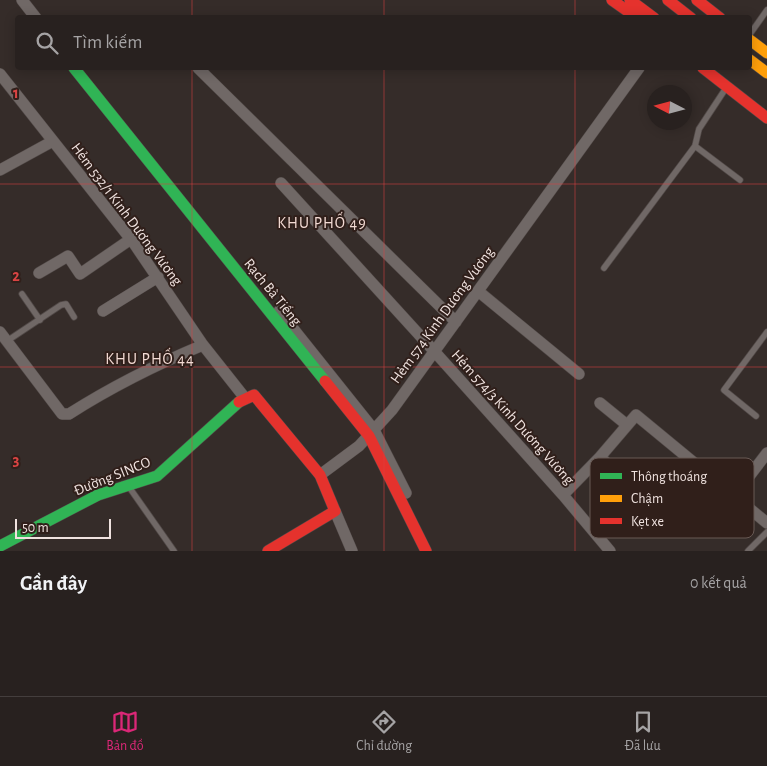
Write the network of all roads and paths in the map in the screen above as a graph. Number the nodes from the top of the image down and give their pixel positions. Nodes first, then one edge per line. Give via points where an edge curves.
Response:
1 (22, 0) edge
2 (32, 0) edge
3 (612, 0) edge
4 (630, 0) edge
5 (668, 0) edge
6 (697, 0) edge
7 (767, 10) edge
8 (34, 15) edge
9 (43, 15) edge
10 (632, 15) edge
11 (650, 15) edge
12 (687, 15) edge
13 (716, 15) edge
14 (752, 31) edge
15 (752, 42) edge
16 (767, 53) edge
17 (752, 62) edge
18 (76, 70) edge
19 (86, 70) edge
20 (200, 70) edge
21 (638, 70) edge
22 (706, 70) edge
23 (723, 70) edge
24 (767, 73) edge
25 (0, 74) edge
26 (727, 86) junction
27 (767, 104) edge
28 (767, 118) edge
29 (53, 141) junction
30 (695, 146) junction
31 (0, 170) edge
32 (740, 180) dead end
33 (281, 183) dead end
34 (131, 239) junction
35 (604, 268) dead end
36 (39, 273) dead end
37 (158, 277) junction
38 (478, 291) junction
39 (22, 294) dead end
40 (102, 311) dead end
41 (74, 317) dead end
42 (40, 320) junction
43 (456, 322) junction
44 (767, 332) edge
45 (4, 337) edge
46 (203, 345) junction
47 (434, 351) junction
48 (579, 374) dead end
49 (245, 398) junction
50 (600, 404) dead end
51 (756, 416) dead end
52 (627, 425) junction
53 (372, 433) junction
54 (767, 453) edge
55 (600, 457) edge
56 (689, 458) edge
57 (590, 467) edge
58 (754, 470) edge
59 (320, 475) junction
60 (128, 486) junction
61 (563, 495) junction
62 (335, 511) junction
63 (754, 512) edge
64 (767, 523) edge
65 (590, 528) edge
66 (767, 532) edge
67 (598, 538) edge
68 (0, 546) edge
69 (608, 550) edge
70 (174, 551) edge
71 (268, 551) edge
72 (352, 551) edge
73 (426, 551) edge
74 (434, 551) edge
75 (748, 551) edge

1 - 8 street
2 - 9 street
3 - 10 street
4 - 11 street
5 - 12 street
6 - 13 street
7 - 14 lane
15 - 16 street
17 - 24 street
18 - 53 street, Rạch Bà Tiếng
19 - 53 street, Rạch Bà Tiếng
20 - 43 street
21 - 38 street, Hẻm 574 Kinh Dương Vương
22 - 26 street
23 - 27 street
25 - 29 street, Hẻm 532/1 Kinh Dương Vương
26 - 28 street
26 - 30 lane via 699,129
29 - 31 street
29 - 34 street, Hẻm 532/1 Kinh Dương Vương
30 - 32 lane
30 - 35 lane
33 - 47 street, Hẻm 574/3 Kinh Dương Vương
34 - 36 street via 80,274 68,256
34 - 37 street, Hẻm 532/1 Kinh Dương Vương
37 - 40 street
37 - 46 street, Hẻm 532/1 Kinh Dương Vương
38 - 43 street, Hẻm 574 Kinh Dương Vương
38 - 48 street
39 - 42 lane
41 - 42 lane via 66,304
42 - 45 lane
43 - 47 street, Hẻm 574 Kinh Dương Vương
44 - 51 lane via 724,390
45 - 46 street via 62,414 69,414 110,388
46 - 49 street, Hẻm 532/1 Kinh Dương Vương
47 - 53 street, Hẻm 574 Kinh Dương Vương
47 - 61 street, Hẻm 574/3 Kinh Dương Vương
49 - 59 street via 254,395
49 - 60 street, Đường SINCO via 156,476
50 - 52 street
52 - 55 street
52 - 56 street via 636,415
53 - 59 street, Hẻm 574 Kinh Dương Vương
53 - 73 street, Rạch Bà Tiếng
53 - 74 street, Rạch Bà Tiếng
54 - 58 street
57 - 61 street
59 - 62 street
60 - 68 street, Đường SINCO via 98,496
60 - 70 lane
61 - 65 street, Hẻm 574/3 Kinh Dương Vương
62 - 71 street
62 - 72 street
63 - 64 street
66 - 75 lane
67 - 69 street, Hẻm 574/3 Kinh Dương Vương

